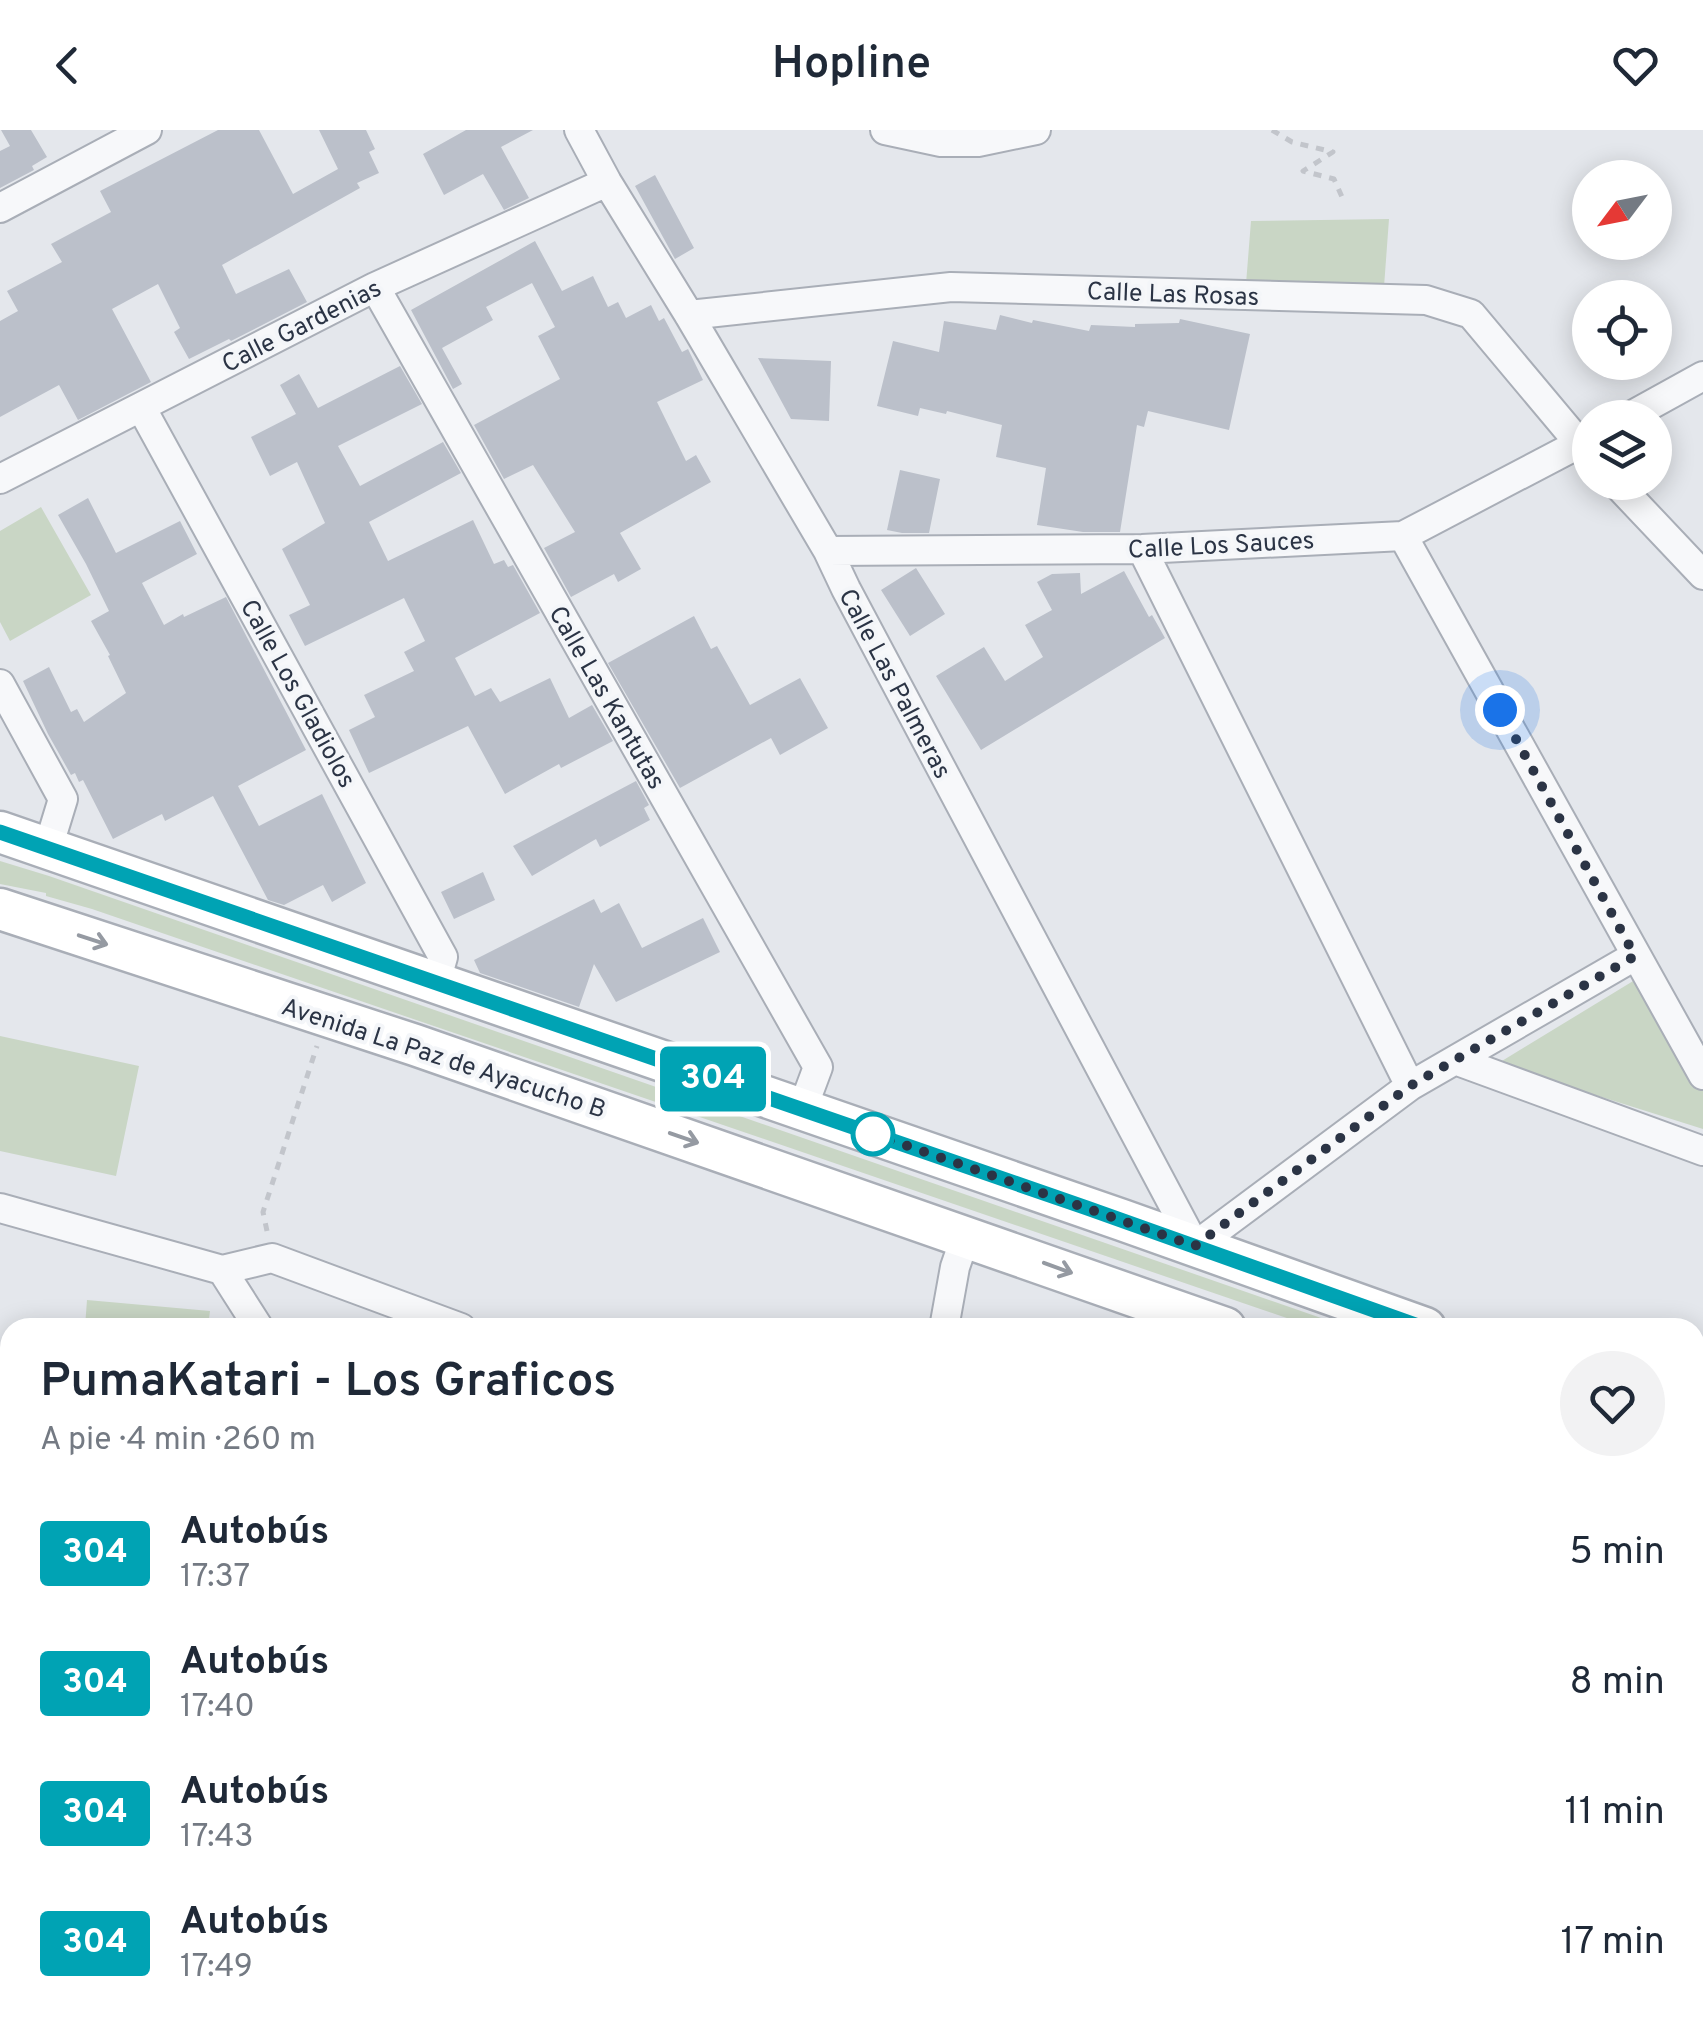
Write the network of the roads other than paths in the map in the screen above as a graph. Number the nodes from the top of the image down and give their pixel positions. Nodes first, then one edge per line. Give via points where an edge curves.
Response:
1 (147, 130) edge
2 (579, 130) edge
3 (885, 130) edge
4 (1036, 130) edge
5 (969, 136) edge
6 (607, 182) junction
7 (0, 208) edge
8 (376, 286) junction
9 (689, 315) junction
10 (1703, 376) edge
11 (1660, 400) edge
12 (142, 406) junction
13 (1572, 430) edge
14 (1572, 453) edge
15 (0, 479) edge
16 (1632, 500) edge
17 (1403, 536) junction
18 (1142, 548) junction
19 (828, 550) junction
20 (1703, 575) edge
21 (0, 684) edge
22 (0, 832) edge
23 (48, 848) junction
24 (0, 910) edge
25 (1635, 956) junction
26 (436, 982) junction
27 (1455, 1060) junction
28 (1703, 1075) edge
29 (1410, 1086) junction
30 (802, 1110) junction
31 (1703, 1151) edge
32 (0, 1208) edge
33 (966, 1235) junction
34 (1195, 1246) junction
35 (222, 1270) junction
36 (253, 1318) edge
37 (435, 1318) edge
38 (946, 1318) edge
39 (1197, 1318) edge
40 (1396, 1318) edge

1 - 7 street
2 - 6 street, Calle Las Palmeras
3 - 5 street via 940,142
4 - 5 street
6 - 8 street, Calle Gardenias
6 - 9 street, Calle Las Palmeras
8 - 12 street, Calle Gardenias
8 - 30 street, Calle Las Kantutas via 818,1067
9 - 13 street, Calle Las Rosas via 951,288 1426,300 1472,314
9 - 19 street, Calle Las Palmeras
10 - 11 street
12 - 15 street, Calle Gardenias
12 - 26 street, Calle Los Gladiolos via 443,957
14 - 17 street, Calle Los Sauces
16 - 20 street
17 - 18 street, Calle Los Sauces
17 - 25 street
18 - 19 street, Calle Los Sauces
18 - 29 street
19 - 34 street, Calle Las Palmeras
21 - 23 street via 63,799
22 - 23 main road
23 - 26 main road
24 -> 33 main road, Avenida La Paz de Ayacucho B
25 - 27 street
25 - 28 street
26 - 30 main road
27 - 29 street
27 - 31 street
29 - 34 street
30 - 34 main road
32 - 35 street
33 - 38 street
33 -> 39 main road, Avenida La Paz de Ayacucho B
34 - 40 main road
35 - 36 street
35 - 37 street via 272,1258

